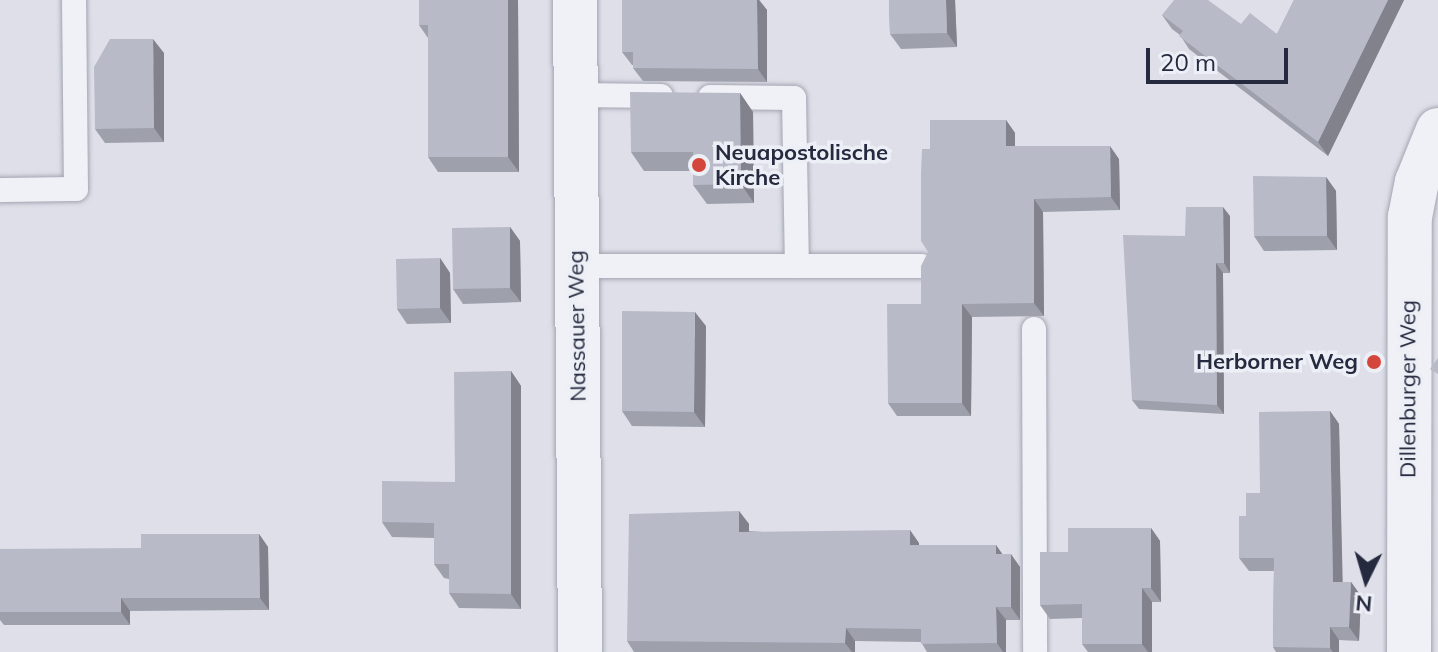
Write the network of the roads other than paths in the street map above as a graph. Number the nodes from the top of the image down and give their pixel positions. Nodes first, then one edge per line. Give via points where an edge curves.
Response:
1 (74, 0) edge
2 (575, 0) edge
3 (575, 95) junction
4 (1438, 130) edge
5 (0, 190) edge
6 (576, 266) junction
7 (797, 266) junction
8 (922, 266) edge
9 (1034, 329) dead end
10 (1423, 515) edge
11 (580, 652) edge
12 (1035, 652) edge
13 (1409, 652) edge

1 - 5 lane via 76,189
2 - 3 street, Nassauer Weg
3 - 6 street, Nassauer Weg
3 - 7 lane via 794,98
4 - 10 street, Dillenburger Weg via 1417,182 1410,217
6 - 7 lane
6 - 11 street, Nassauer Weg
7 - 8 lane
9 - 12 lane
10 - 13 street, Dillenburger Weg

